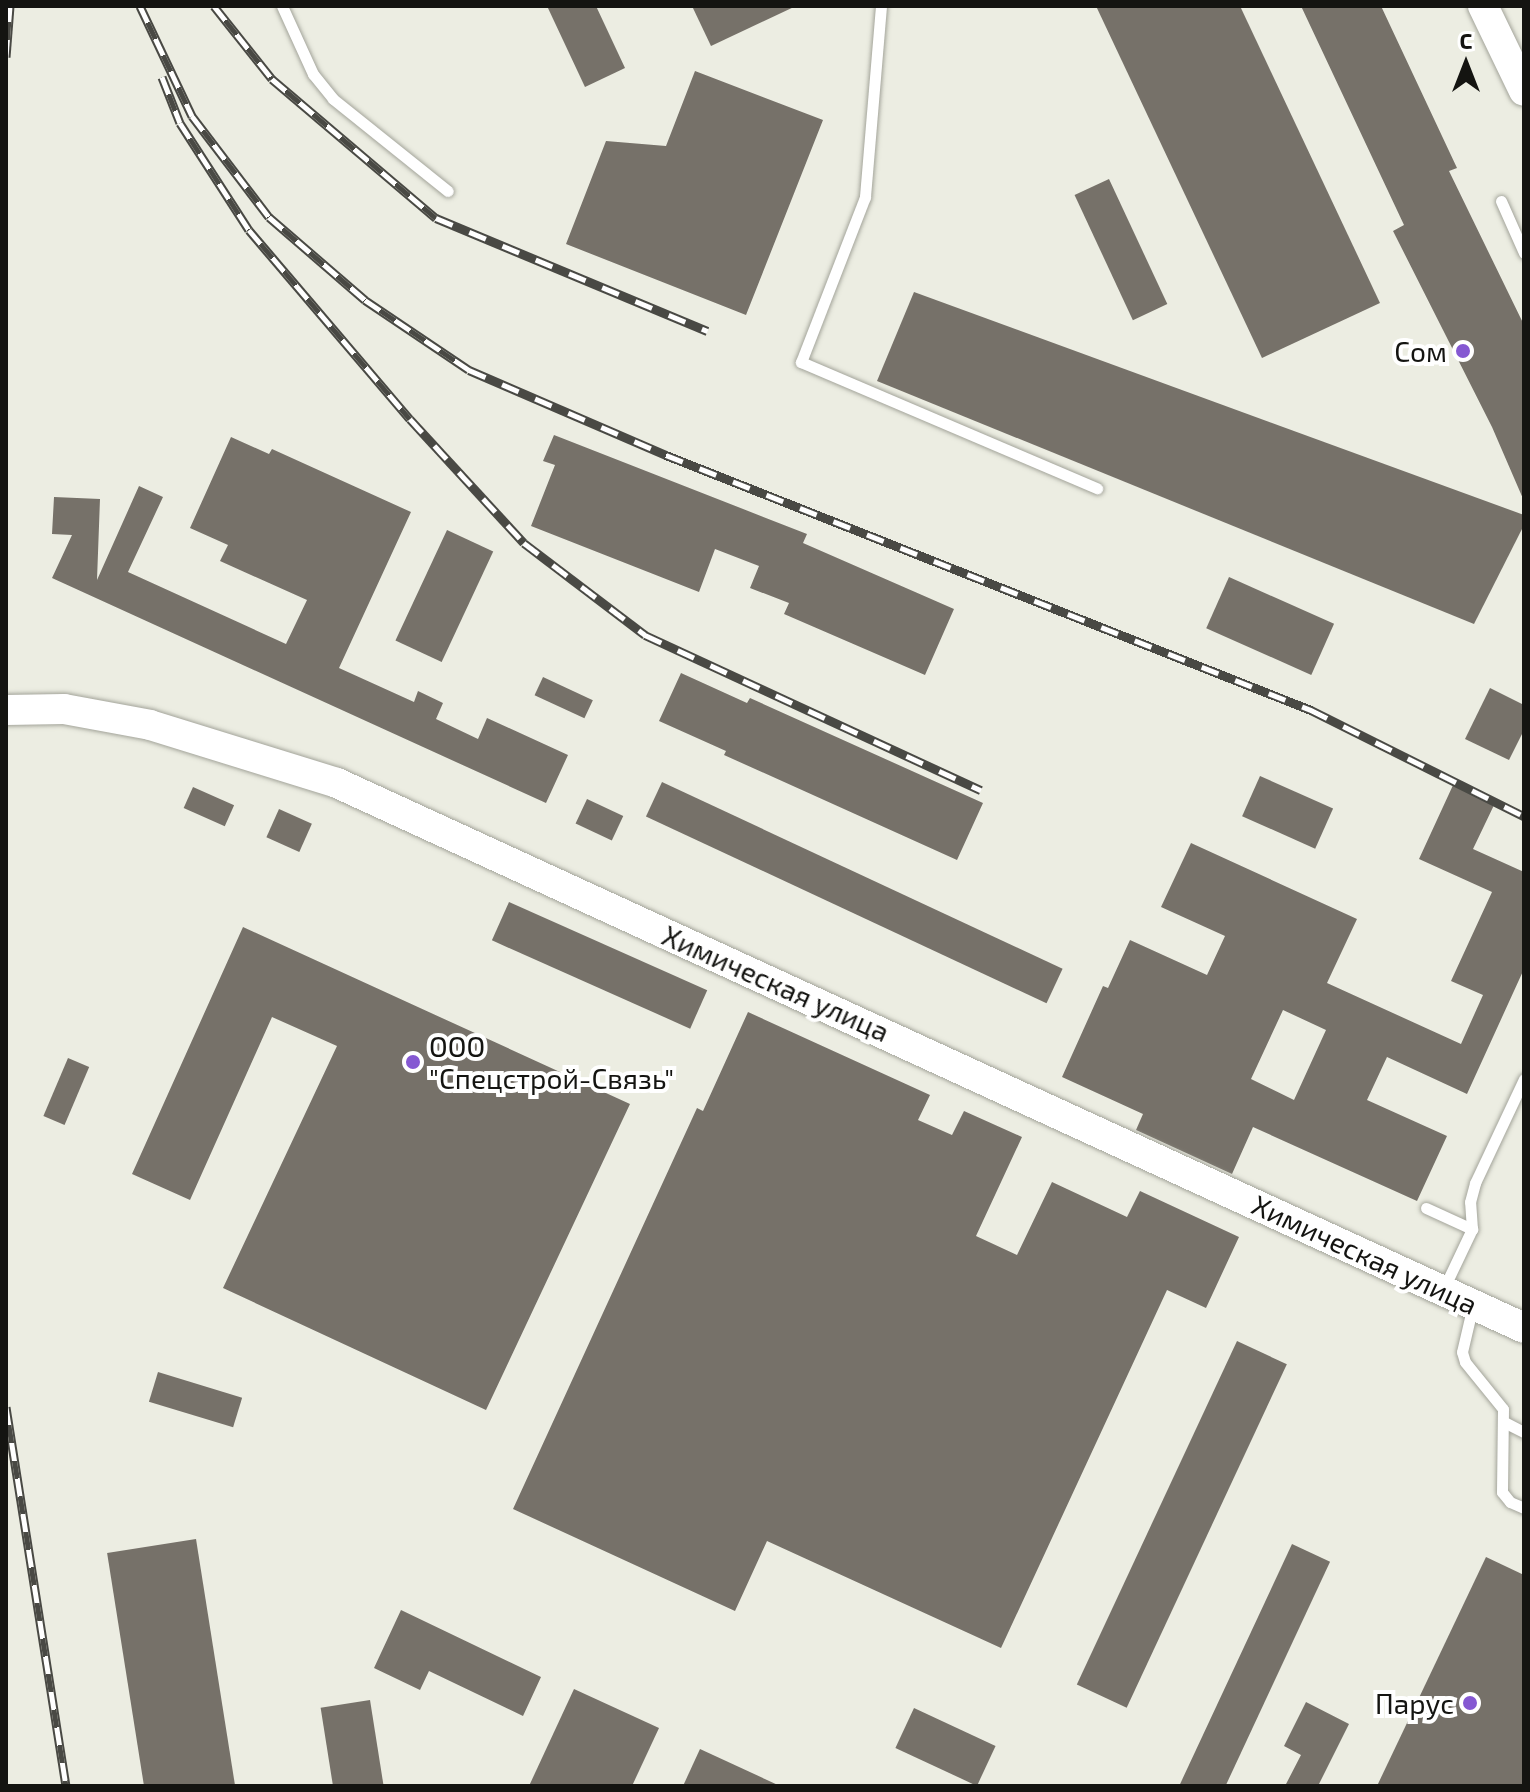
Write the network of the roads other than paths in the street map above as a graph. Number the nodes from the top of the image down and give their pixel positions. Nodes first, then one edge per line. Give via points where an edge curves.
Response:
1 (282, 6) edge
2 (881, 6) edge
3 (1483, 6) edge
4 (1524, 91) edge
5 (448, 191) dead end
6 (1501, 201) dead end
7 (1524, 253) edge
8 (1097, 488) dead end
9 (6, 710) edge
10 (1524, 1079) edge
11 (1426, 1208) dead end
12 (1472, 1229) junction
13 (1443, 1291) junction
14 (1473, 1305) junction
15 (1524, 1328) edge
16 (1506, 1423) junction
17 (1524, 1432) edge
18 (1524, 1508) edge

1 - 5 lane via 313,74 333,99
2 - 8 lane via 865,197 801,362
3 - 4 street
6 - 7 lane
9 - 13 street, Химическая улица via 64,709 150,725 337,783
10 - 12 lane via 1475,1183
11 - 12 lane
12 - 13 lane
13 - 14 street, Химическая улица
14 - 15 street, Химическая улица
14 - 16 lane via 1462,1352 1503,1409
16 - 17 lane
16 - 18 lane via 1502,1492

